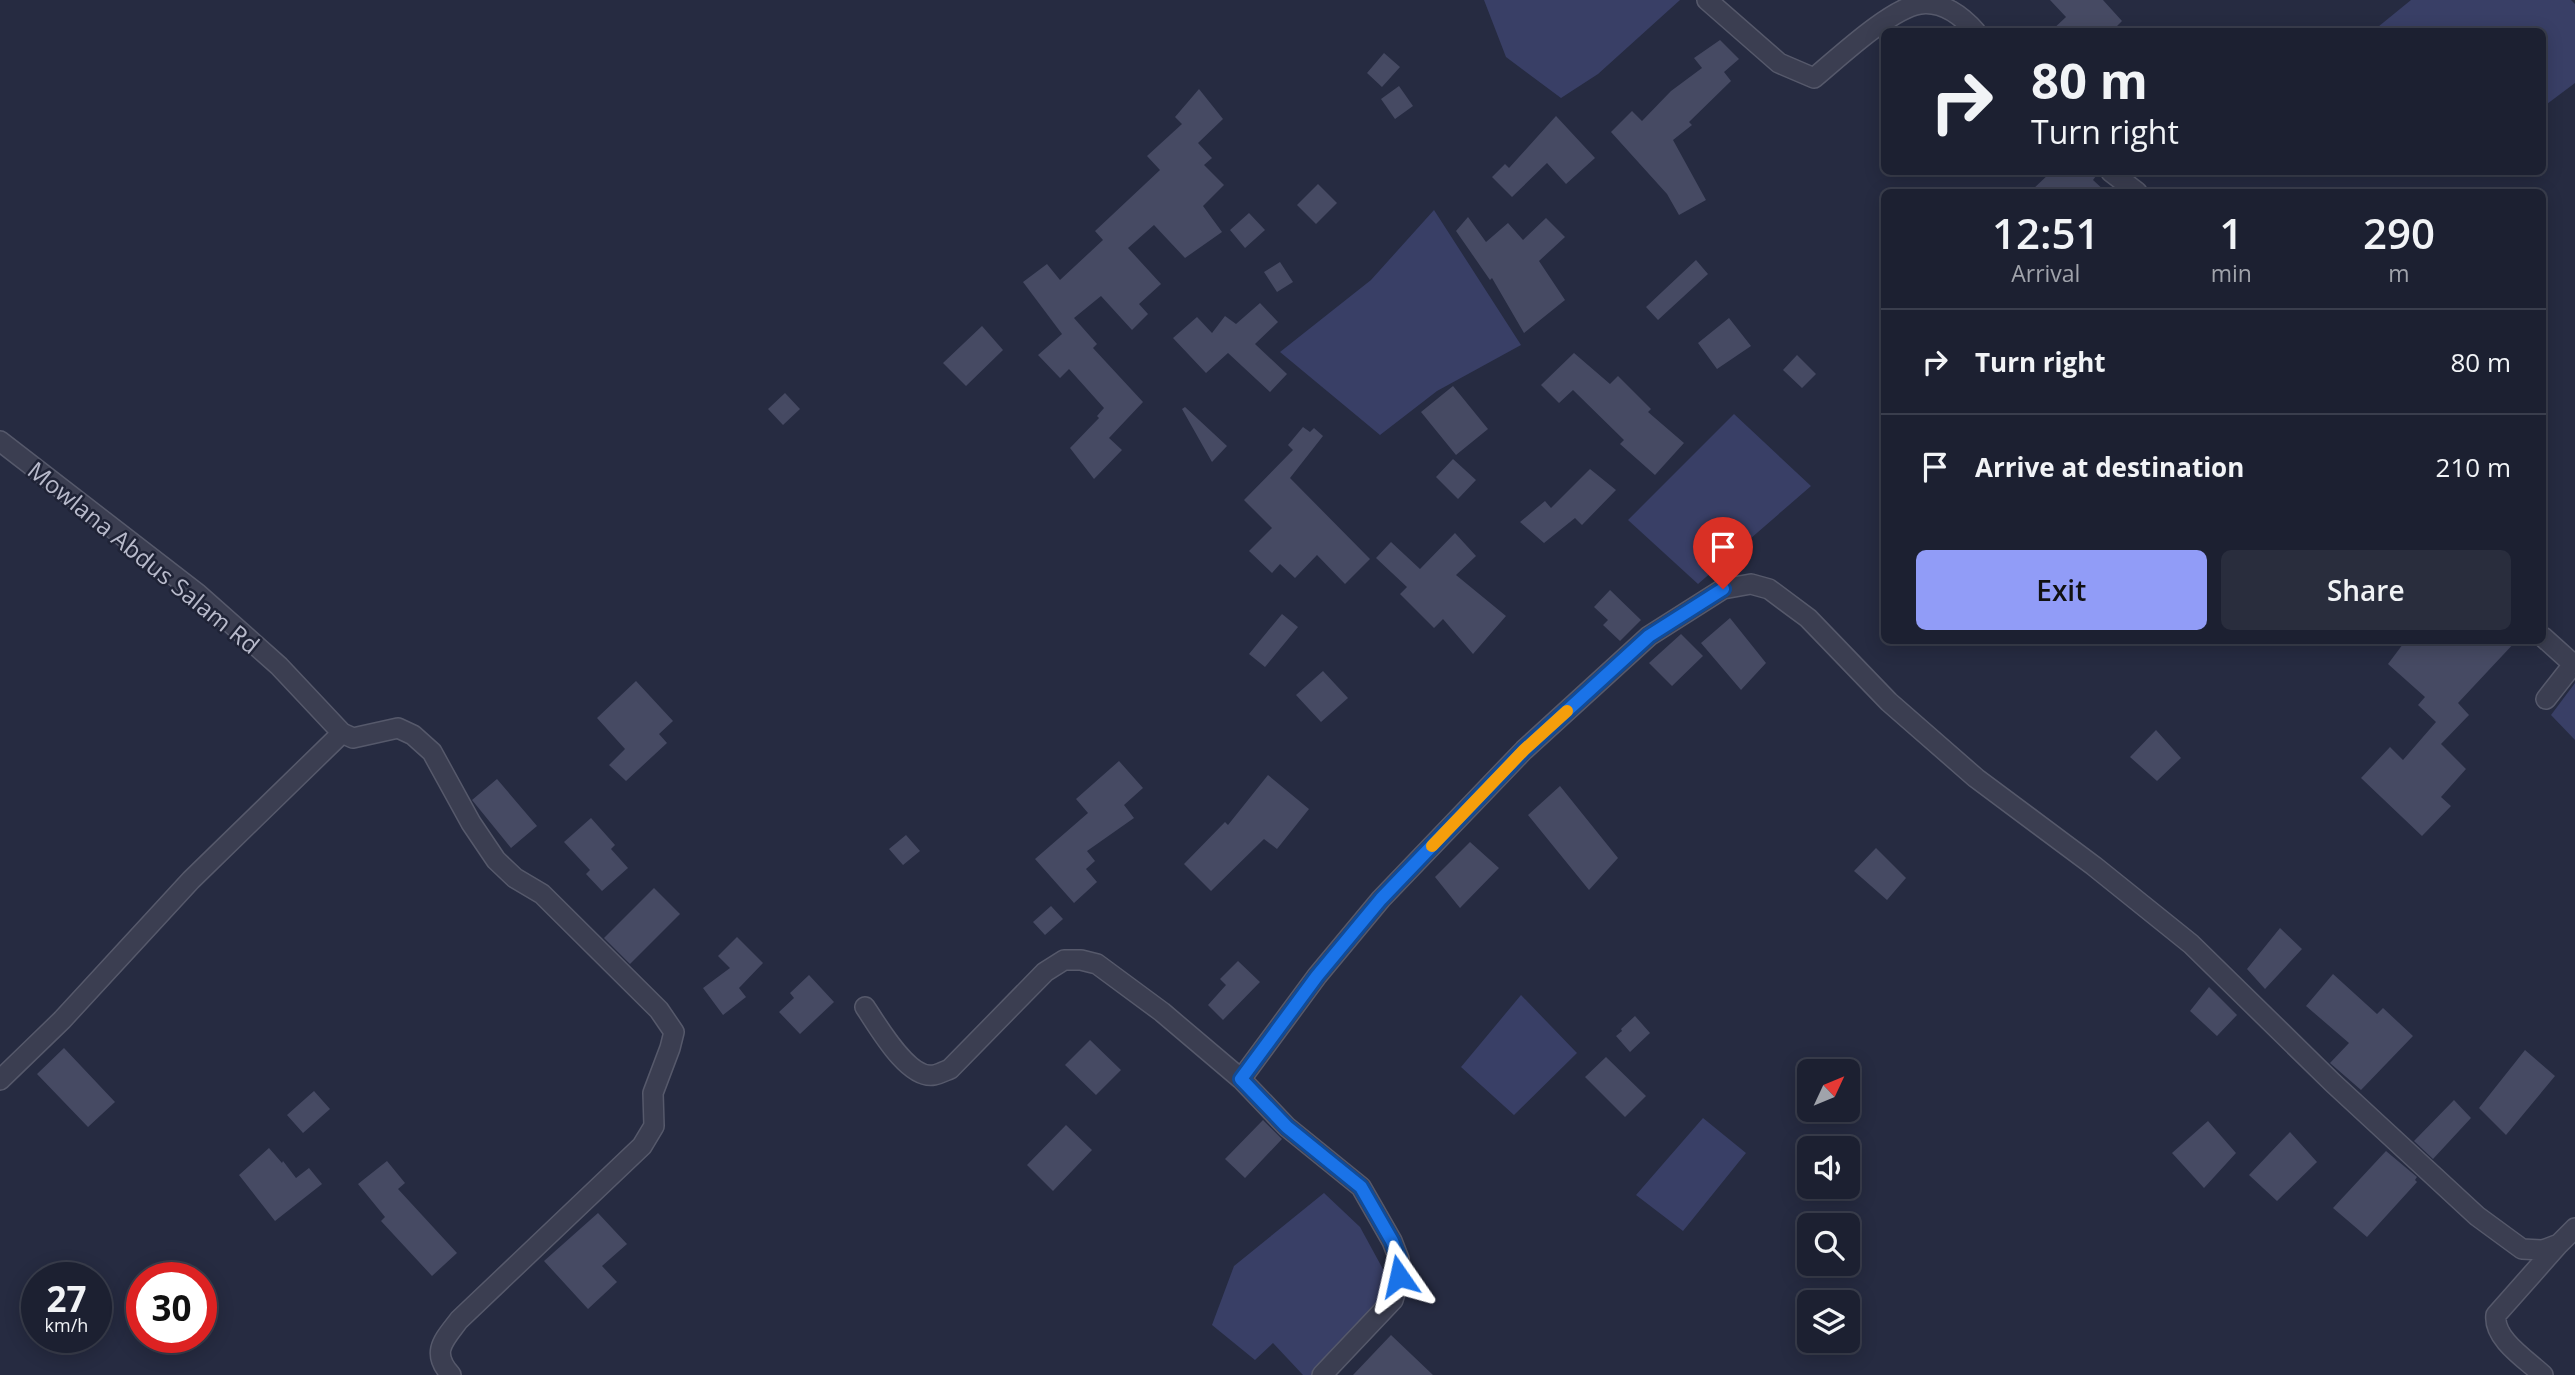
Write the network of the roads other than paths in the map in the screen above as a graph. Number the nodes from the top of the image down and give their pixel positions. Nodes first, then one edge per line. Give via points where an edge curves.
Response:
1 (1707, 0) edge
2 (1973, 28) edge
3 (2115, 175) edge
4 (2133, 189) edge
5 (0, 441) edge
6 (2546, 640) edge
7 (2574, 663) edge
8 (2546, 699) dead end
9 (342, 733) junction
10 (866, 1007) dead end
11 (1241, 1079) junction
12 (0, 1080) edge
13 (2575, 1228) edge
14 (2559, 1244) junction
15 (451, 1375) edge
16 (1322, 1375) edge
17 (2543, 1375) edge

1 - 2 street via 1779,63 1814,78 1852,45 1917,4 1944,8
3 - 4 street
5 - 9 street, Mowlana Abdus Salam Rd via 198,593 279,666
6 - 7 street
7 - 8 street
9 - 12 street via 191,880
9 - 15 street via 354,738 398,728 432,752 496,860 542,894 659,1010 674,1032 653,1093 652,1133 459,1320 442,1343 440,1356
10 - 11 street via 899,1057 933,1076 950,1069 1045,972 1064,960 1081,960 1097,964 1151,1004
11 - 14 street via 1381,899 1524,750 1649,636 1723,589 1751,584 1769,589 1808,618 1889,702 1976,778 2191,944 2477,1216 2522,1249 2543,1250
11 - 16 street via 1287,1127 1361,1187 1399,1259 1393,1300
13 - 14 street
14 - 17 street via 2496,1315 2500,1334

